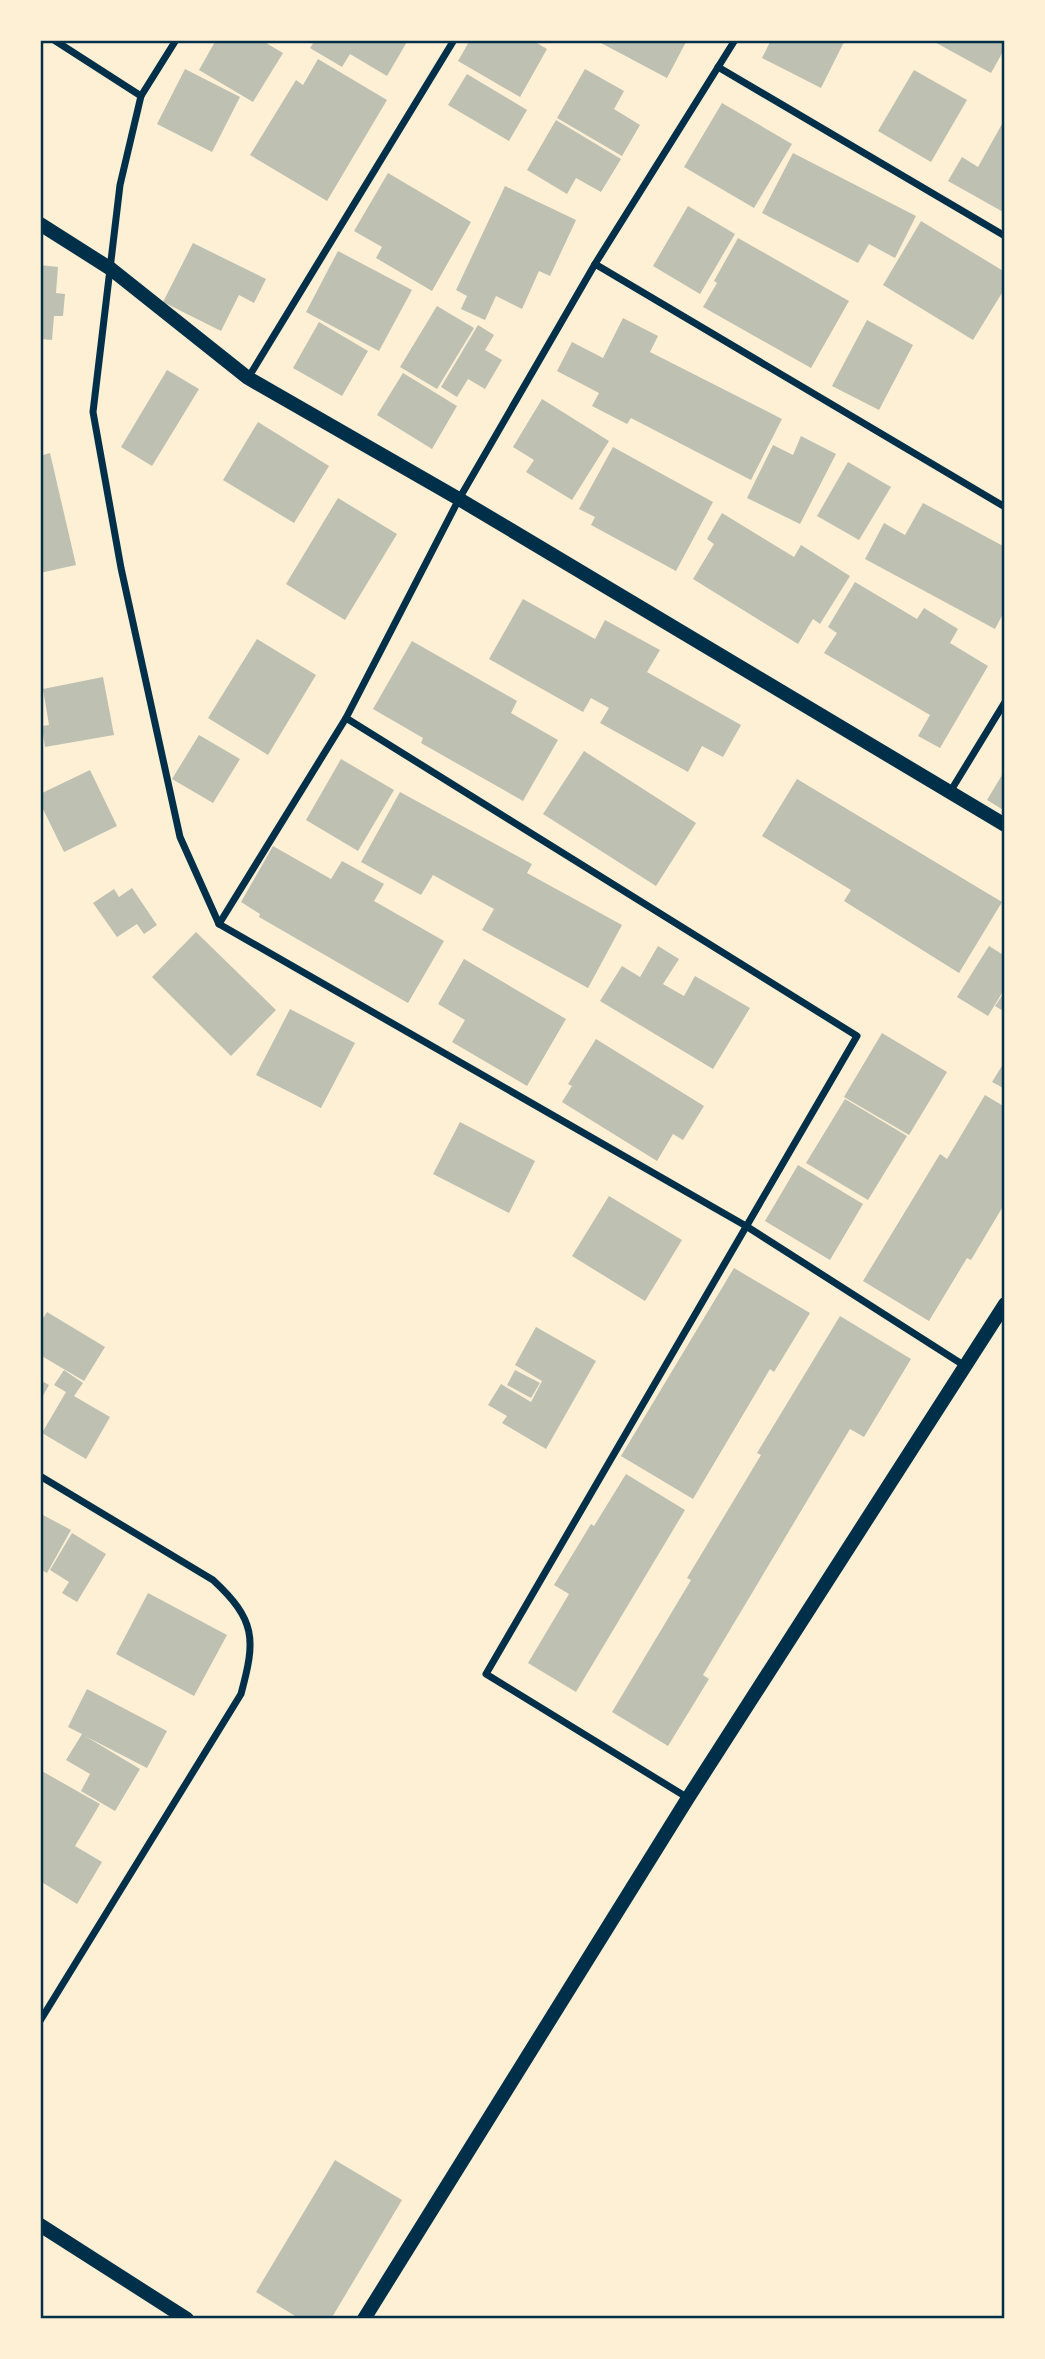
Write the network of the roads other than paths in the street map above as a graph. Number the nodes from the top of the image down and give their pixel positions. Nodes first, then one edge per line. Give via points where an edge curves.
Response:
1 (54, 40) edge
2 (176, 40) edge
3 (454, 40) edge
4 (735, 40) edge
5 (718, 67) junction
6 (141, 96) junction
7 (40, 224) edge
8 (1005, 236) edge
9 (595, 264) junction
10 (111, 269) junction
11 (248, 378) junction
12 (459, 499) junction
13 (1005, 507) edge
14 (1005, 702) edge
15 (346, 718) junction
16 (950, 792) junction
17 (1005, 825) edge
18 (219, 924) junction
19 (746, 1226) junction
20 (1005, 1304) edge
21 (965, 1366) junction
22 (40, 1476) edge
23 (688, 1798) junction
24 (40, 2021) edge
25 (40, 2225) edge
26 (187, 2319) edge
27 (364, 2319) edge

1 - 6 street
2 - 6 street
3 - 11 street
4 - 5 street
5 - 8 street
5 - 9 street
6 - 10 street via 120,185
7 - 10 main road
9 - 12 street
9 - 13 street
10 - 11 main road
10 - 18 street via 93,412 121,568 180,838
11 - 12 main road
12 - 15 street
12 - 16 main road
14 - 16 street
15 - 18 street
15 - 19 street via 857,1036
16 - 17 main road
18 - 19 street
19 - 21 street
19 - 23 street via 486,1674
20 - 21 main road
21 - 23 main road
22 - 24 street via 213,1580 236,1602 251,1642 241,1694
23 - 27 main road
25 - 26 main road

